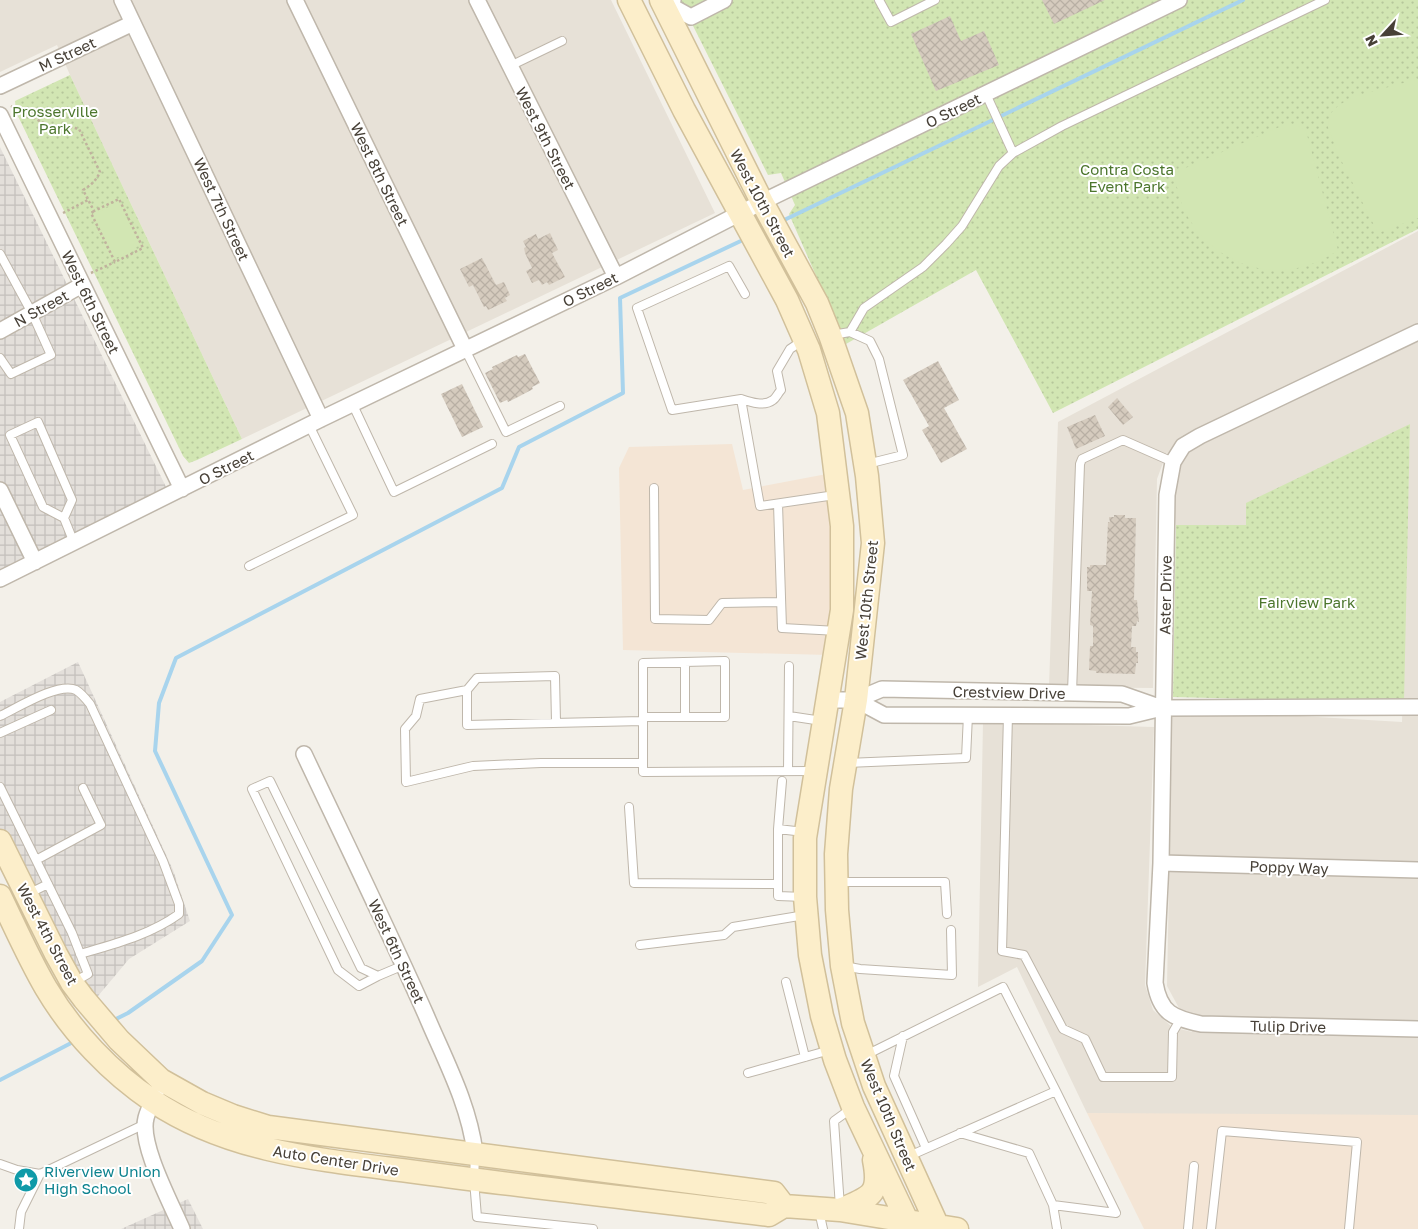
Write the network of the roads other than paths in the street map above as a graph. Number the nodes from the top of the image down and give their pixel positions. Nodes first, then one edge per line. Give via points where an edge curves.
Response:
1 (122, 0) edge
2 (295, 0) edge
3 (477, 0) edge
4 (629, 0) edge
5 (724, 0) edge
6 (879, 0) edge
7 (935, 0) edge
8 (1179, 0) edge
9 (1325, 0) edge
10 (667, 4) edge
11 (640, 22) junction
12 (134, 23) junction
13 (562, 41) dead end
14 (510, 66) junction
15 (0, 86) edge
16 (986, 94) junction
17 (6, 111) edge
18 (1013, 152) junction
19 (762, 202) junction
20 (739, 214) junction
21 (0, 254) edge
22 (616, 277) junction
23 (86, 279) junction
24 (745, 294) dead end
25 (32, 313) junction
26 (0, 331) edge
27 (1418, 332) edge
28 (840, 334) junction
29 (804, 340) junction
30 (465, 349) junction
31 (0, 358) edge
32 (741, 399) junction
33 (352, 404) junction
34 (560, 406) dead end
35 (315, 422) junction
36 (492, 444) dead end
37 (1173, 462) junction
38 (865, 464) junction
39 (654, 488) dead end
40 (182, 489) junction
41 (0, 490) edge
42 (838, 494) junction
43 (778, 504) junction
44 (64, 518) junction
45 (74, 543) junction
46 (35, 562) junction
47 (248, 566) dead end
48 (0, 579) edge
49 (781, 602) junction
50 (839, 631) junction
51 (685, 662) junction
52 (789, 666) dead end
53 (467, 690) junction
54 (1072, 693) junction
55 (856, 700) junction
56 (1418, 707) edge
57 (1162, 708) junction
58 (51, 710) dead end
59 (826, 711) junction
60 (968, 715) junction
61 (1008, 715) junction
62 (0, 716) edge
63 (789, 716) junction
64 (685, 717) junction
65 (643, 719) junction
66 (556, 722) junction
67 (0, 733) edge
68 (304, 754) dead end
69 (643, 763) junction
70 (845, 763) junction
71 (816, 770) junction
72 (788, 771) junction
73 (782, 782) dead end
74 (0, 787) edge
75 (83, 788) dead end
76 (629, 807) dead end
77 (778, 829) junction
78 (806, 833) junction
79 (0, 841) edge
80 (36, 860) junction
81 (1161, 863) junction
82 (1418, 870) edge
83 (836, 882) junction
84 (48, 884) junction
85 (778, 884) junction
86 (26, 895) junction
87 (0, 896) edge
88 (806, 906) junction
89 (947, 914) dead end
90 (952, 930) dead end
91 (640, 945) dead end
92 (80, 954) junction
93 (404, 966) junction
94 (842, 966) junction
95 (378, 976) junction
96 (786, 982) dead end
97 (78, 991) junction
98 (1163, 1007) joint
99 (1180, 1020) junction
100 (1418, 1029) edge
101 (904, 1036) junction
102 (832, 1049) junction
103 (864, 1056) junction
104 (805, 1057) junction
105 (748, 1073) dead end
106 (161, 1080) junction
107 (1056, 1091) junction
108 (153, 1101) junction
109 (853, 1106) junction
110 (145, 1124) junction
111 (960, 1133) junction
112 (870, 1142) junction
113 (926, 1148) junction
114 (475, 1154) junction
115 (906, 1157) junction
116 (0, 1164) edge
117 (1194, 1166) dead end
118 (40, 1174) junction
119 (474, 1180) junction
120 (1053, 1205) junction
121 (784, 1206) junction
122 (832, 1215) edge
123 (909, 1225) edge
124 (944, 1228) edge
125 (19, 1229) edge
126 (182, 1229) edge
127 (593, 1229) edge
128 (867, 1229) edge
129 (1057, 1229) edge
130 (1188, 1229) edge
131 (1211, 1229) edge
132 (1349, 1229) edge

1 - 12 street, West 7th Street
2 - 30 street, West 8th Street
3 - 14 street, West 9th Street
4 - 11 main road, West 10th Street
5 - 10 street via 691,17
6 - 7 lane via 891,22
8 - 16 street, O Street
9 - 18 lane
10 - 11 street
10 - 19 main road, West 10th Street
11 - 20 main road, West 10th Street
12 - 15 street, M Street
12 - 35 street, West 7th Street
13 - 14 lane
14 - 22 street, West 9th Street
16 - 18 lane
16 - 19 street, O Street
17 - 23 street, West 6th Street
18 - 28 lane via 999,166 962,226 946,244 923,266 864,308
19 - 20 street, O Street
19 - 28 main road, West 10th Street via 817,303
20 - 22 street, O Street
20 - 29 main road, West 10th Street via 787,300
21 - 25 lane
22 - 30 street, O Street
23 - 25 street, N Street
23 - 40 street, West 6th Street
24 - 32 lane via 729,266 638,308 672,410
25 - 26 street, N Street
25 - 31 lane via 51,355 11,374
27 - 37 street, Aster Drive via 1200,436 1183,446
28 - 38 main road, West 10th Street
28 - 38 lane via 870,341 879,359 903,455
29 - 32 lane via 790,348 777,371 780,390 773,401 751,403
29 - 42 main road, West 10th Street via 828,413
30 - 33 street, O Street
30 - 34 lane via 506,432
32 - 43 lane via 760,506
33 - 35 street, O Street
33 - 36 lane via 394,492
35 - 40 street, O Street
35 - 47 lane via 353,515
37 - 54 lane via 1123,440 1082,459
37 - 57 street, Aster Drive via 1167,495
38 - 55 main road, West 10th Street via 873,542
39 - 49 lane via 655,619 709,620 722,603
40 - 45 street, O Street
41 - 46 street
42 - 43 lane
42 - 50 main road, West 10th Street via 842,526
43 - 49 lane
44 - 44 lane via 72,500 38,422 10,435 43,507
44 - 45 lane
45 - 46 street, O Street
46 - 48 street, O Street
49 - 50 lane via 782,628
50 - 59 main road, West 10th Street
51 - 64 lane
51 - 64 lane via 725,661 725,717
51 - 65 lane via 643,662
52 - 63 lane
53 - 66 lane via 466,725
53 - 66 lane via 477,678 555,676
53 - 69 lane via 420,699 416,716 405,729 406,782 473,766
54 - 55 street, Crestview Drive via 882,689
54 - 57 street, Crestview Drive via 1122,694
55 - 59 street, Crestview Drive
55 - 60 street, Crestview Drive via 884,715
55 - 70 main road, West 10th Street
56 - 57 street, Crestview Drive
57 - 61 street, Crestview Drive via 1129,716
57 - 81 street, Aster Drive
58 - 67 lane
59 - 63 lane
59 - 71 main road, West 10th Street
60 - 61 street, Crestview Drive
60 - 70 lane via 966,758
61 - 99 lane via 1002,951 1024,955 1063,1029 1086,1039 1103,1076 1172,1077 1173,1032
62 - 92 lane via 65,687 77,691 90,704 164,861 180,904 179,914 164,925
63 - 72 lane
64 - 65 lane
65 - 66 lane
65 - 69 lane
68 - 93 street, West 6th Street
69 - 72 lane via 643,772
70 - 83 main road, West 10th Street
71 - 72 lane
71 - 78 main road, West 10th Street
73 - 77 lane
74 - 80 lane
75 - 80 lane via 101,826
76 - 85 lane via 634,883
77 - 78 lane
77 - 85 lane
78 - 88 main road, West 10th Street
79 - 86 main road, West 4th Street
80 - 84 lane
81 - 82 street, Poppy Way
81 - 98 street, Aster Drive via 1155,983
83 - 89 lane via 946,882
83 - 94 main road, West 10th Street
84 - 86 lane
84 - 92 lane
85 - 88 lane via 778,896
86 - 97 main road, West 4th Street
87 - 108 main road, Auto Center Drive via 46,988 65,1017 99,1055
88 - 91 lane via 733,926 724,935
88 - 102 main road, West 10th Street via 810,955
90 - 94 lane via 952,975
92 - 97 lane via 88,974
93 - 95 lane
93 - 114 street, West 6th Street via 465,1105
94 - 103 main road, West 10th Street via 853,1023
95 - 95 lane via 361,968 270,781 252,789 338,970 359,986
96 - 104 lane
97 - 106 main road, Auto Center Drive via 119,1040
98 - 99 street, Tulip Drive
99 - 100 street, Tulip Drive via 1201,1024
101 - 103 lane
101 - 107 lane via 1003,987
101 - 113 lane via 894,1076
102 - 104 lane
102 - 109 main road, West 10th Street
103 - 115 main road, West 10th Street
104 - 105 lane
106 - 108 street
106 - 114 main road, Auto Center Drive via 202,1103 268,1127
107 - 111 lane
107 - 120 lane via 1116,1213
108 - 110 street
108 - 119 main road, Auto Center Drive via 205,1129 256,1147
109 - 112 main road, West 10th Street
109 - 122 lane via 834,1121
110 - 118 lane
110 - 126 street via 148,1150
111 - 113 lane
111 - 120 lane via 1028,1153
112 - 122 main road via 878,1177 874,1190 866,1198
112 - 123 main road, West 10th Street
113 - 115 lane
114 - 119 lane
114 - 121 main road, Auto Center Drive via 774,1193
115 - 124 main road, West 10th Street
116 - 118 lane
117 - 130 lane
118 - 125 lane via 21,1212
119 - 121 main road, Auto Center Drive via 769,1215
119 - 127 lane via 477,1217
120 - 129 lane
121 - 122 main road, Auto Center Drive
122 - 123 main road, Auto Center Drive
122 - 128 main road
123 - 124 main road, Auto Center Drive
131 - 132 lane via 1222,1131 1357,1142

